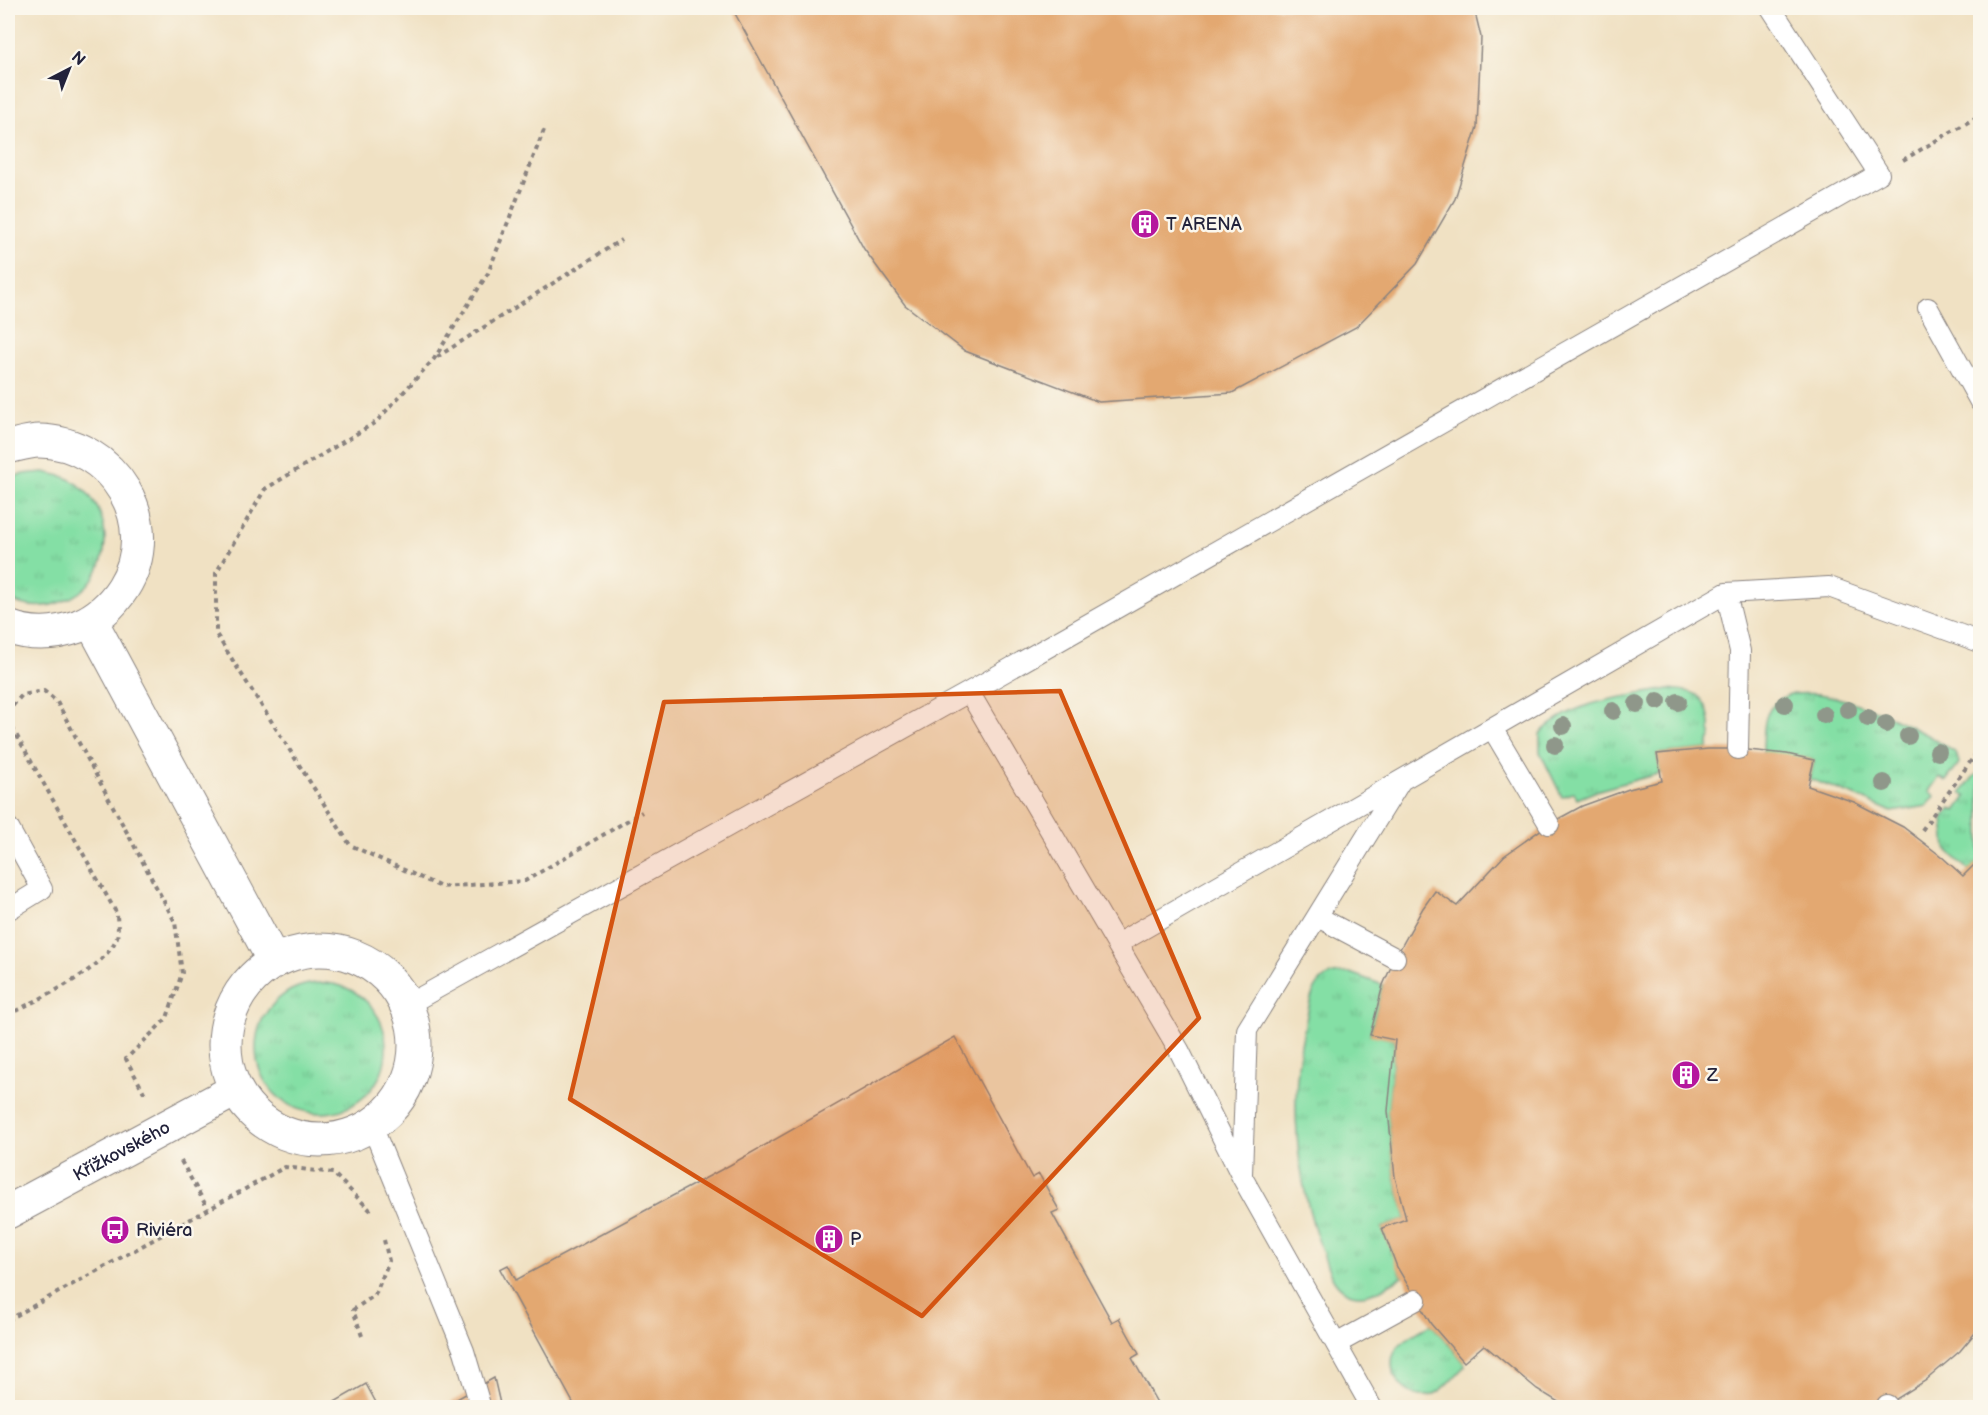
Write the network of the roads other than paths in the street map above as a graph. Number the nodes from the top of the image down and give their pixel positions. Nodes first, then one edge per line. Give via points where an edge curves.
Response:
1 (1771, 8) edge
2 (1928, 308) dead end
3 (1980, 402) edge
4 (8, 447) edge
5 (1726, 592) junction
6 (91, 621) junction
7 (8, 627) edge
8 (1980, 642) edge
9 (969, 692) junction
10 (1492, 728) junction
11 (1738, 749) dead end
12 (1402, 780) junction
13 (1549, 824) dead end
14 (8, 827) edge
15 (8, 910) edge
16 (1318, 917) junction
17 (1117, 944) junction
18 (1395, 958) dead end
19 (274, 961) junction
20 (407, 1005) junction
21 (235, 1090) junction
22 (372, 1126) junction
23 (1242, 1177) junction
24 (8, 1212) edge
25 (1416, 1300) dead end
26 (1336, 1344) junction
27 (481, 1407) edge
28 (1372, 1407) edge

1 - 9 lane via 1879,174
2 - 3 lane
4 - 6 street via 38,441 72,446 101,462 124,488 136,516 138,546 130,576 114,602
5 - 8 lane via 1829,587
5 - 10 lane
5 - 11 lane via 1740,651
6 - 7 street via 60,633 27,634
6 - 19 street
9 - 17 lane
9 - 20 lane
10 - 12 lane
10 - 13 lane
12 - 16 lane
12 - 17 lane
14 - 15 lane via 42,889
16 - 18 lane
16 - 23 lane via 1247,1030
17 - 23 lane via 1179,1050
19 - 20 street via 304,951 335,951 365,960 390,979
19 - 21 street via 250,980 232,1006 225,1036 227,1067
20 - 22 street via 416,1036 414,1068 402,1097
21 - 22 street via 261,1121 289,1136 321,1141 352,1136
21 - 24 street, Křížkovského
22 - 27 lane via 464,1351
23 - 26 lane
25 - 26 lane
26 - 28 lane

